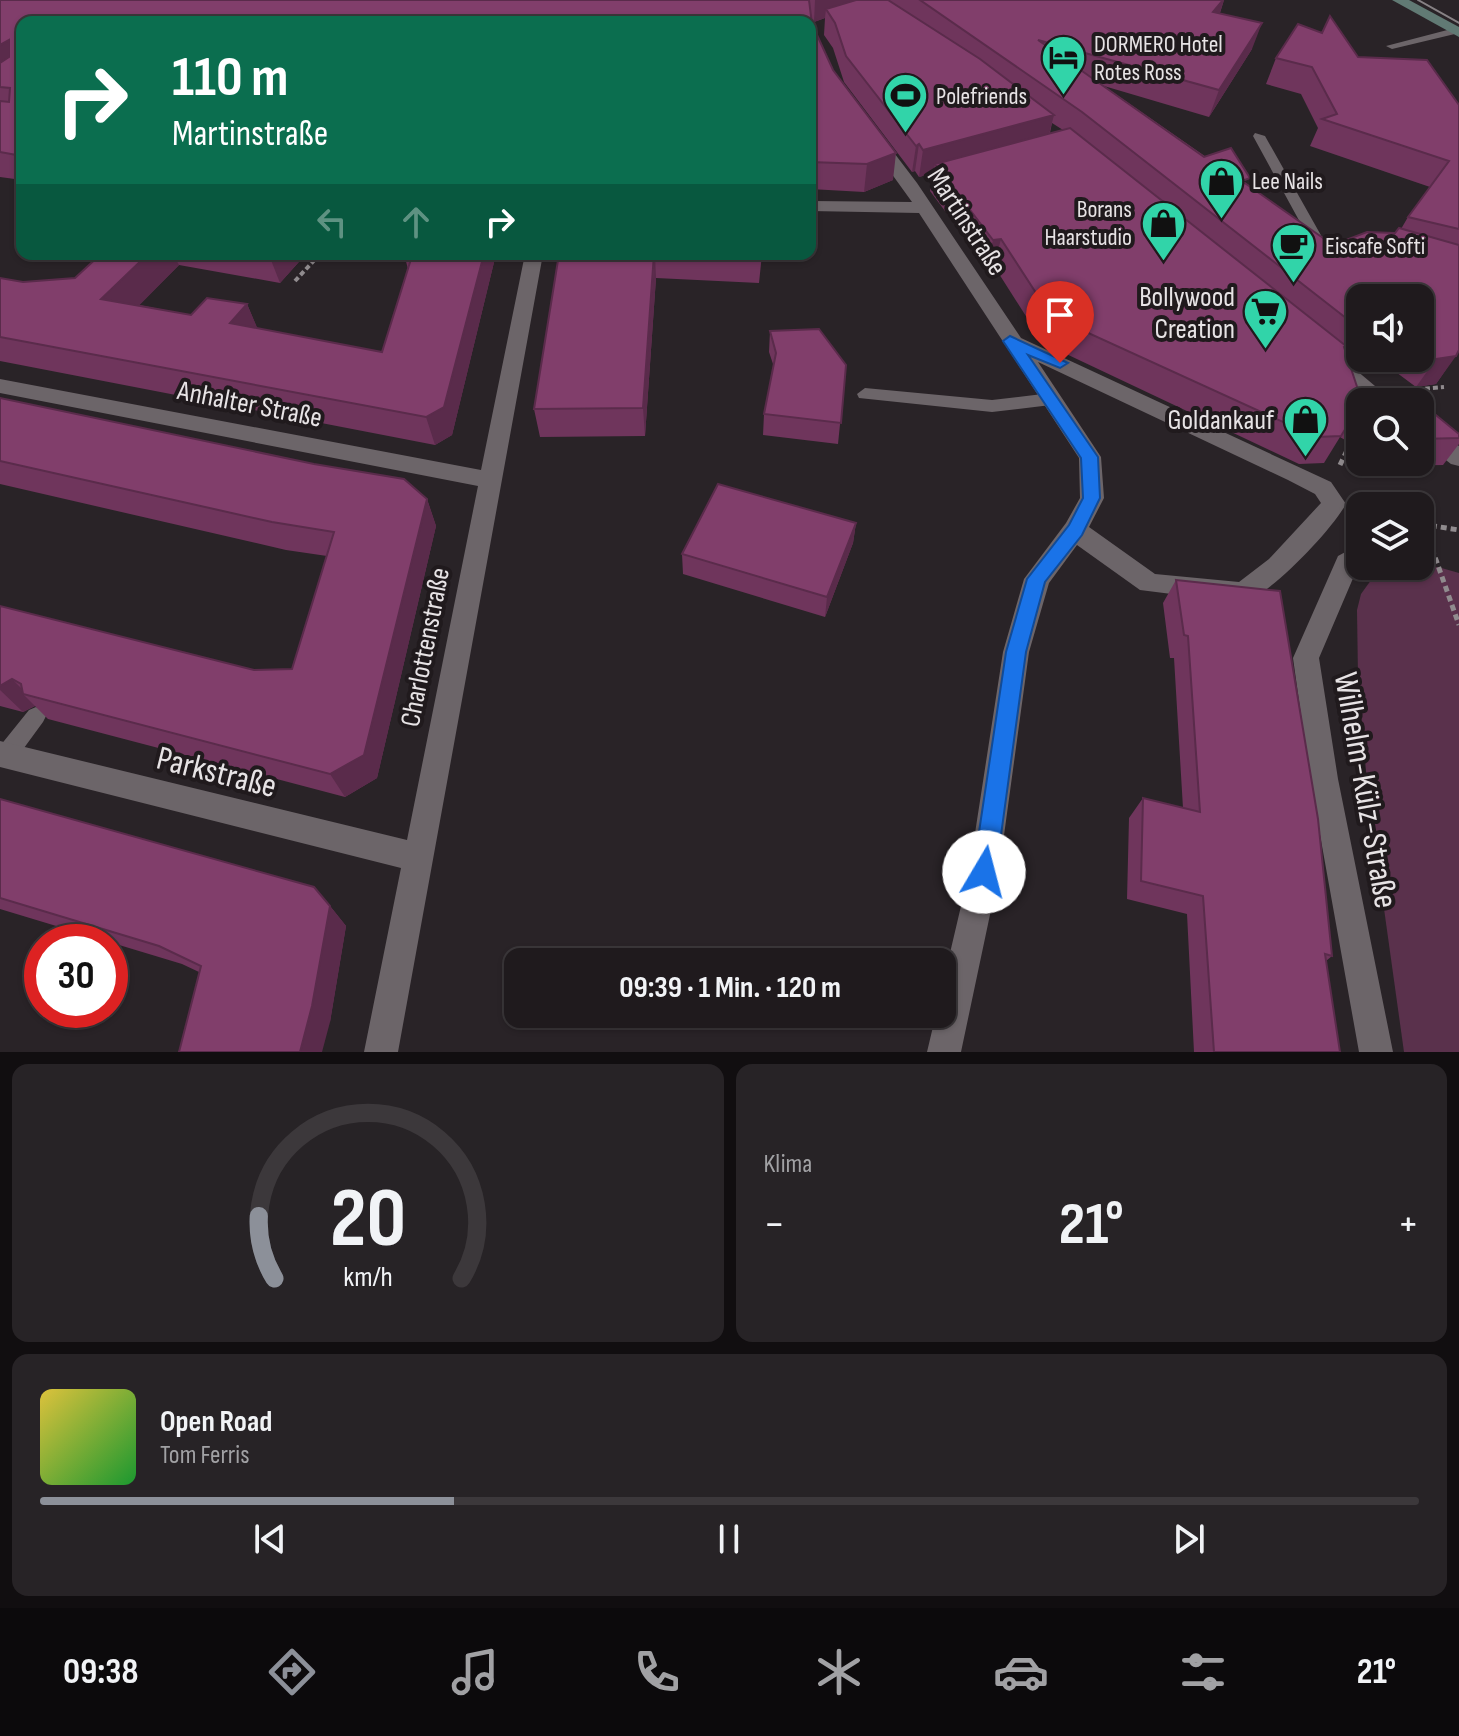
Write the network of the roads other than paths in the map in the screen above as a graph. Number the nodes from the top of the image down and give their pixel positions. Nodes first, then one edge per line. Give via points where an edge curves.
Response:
1 (1399, 0) edge
2 (1457, 32) edge
3 (1392, 46) dead end
4 (867, 130) edge
5 (1259, 136) dead end
6 (816, 206) edge
7 (924, 208) junction
8 (1330, 246) edge
9 (533, 260) edge
10 (1010, 341) junction
11 (1311, 345) edge
12 (0, 386) edge
13 (1365, 388) edge
14 (865, 394) dead end
15 (1051, 399) junction
16 (1434, 439) edge
17 (1459, 458) edge
18 (489, 480) junction
19 (1075, 530) junction
20 (1346, 565) edge
21 (36, 716) edge
22 (2, 755) edge
23 (417, 857) junction
24 (381, 1052) edge
25 (944, 1052) edge
26 (1376, 1052) edge

1 - 2 street
2 - 3 lane
4 - 7 street, Martinstraße via 918,185
5 - 8 lane via 1317,246
6 - 7 street
7 - 10 street, Martinstraße
9 - 18 street, Charlottenstraße
10 - 15 street, Martinstraße
10 - 19 street via 1296,474 1323,488 1334,504 1278,566 1243,593 1149,583
11 - 13 street
12 - 18 street, Anhalter Straße
14 - 15 lane via 992,406
15 - 19 street, Martinstraße via 1090,457 1092,498
16 - 17 street
18 - 23 street, Charlottenstraße
19 - 25 street, Martinstraße via 1037,579 1016,652 984,872
20 - 26 street, Wilhelm-Külz-Straße via 1306,658
21 - 22 lane
22 - 23 street, Parkstraße
23 - 24 street, Charlottenstraße

